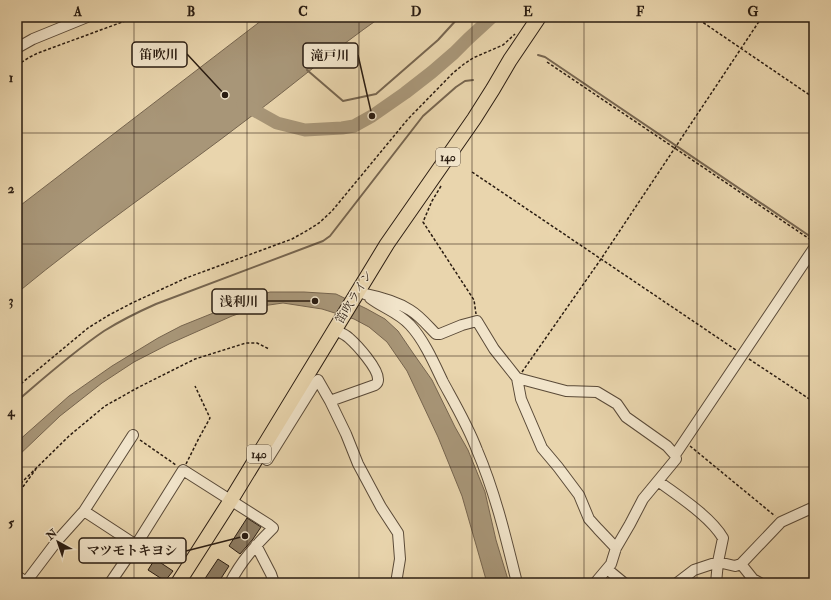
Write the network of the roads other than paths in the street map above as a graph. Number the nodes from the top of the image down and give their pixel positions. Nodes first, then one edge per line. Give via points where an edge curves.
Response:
1 (87, 17) edge
2 (539, 17) edge
3 (17, 48) edge
4 (814, 248) edge
5 (359, 293) junction
6 (337, 327) junction
7 (518, 378) junction
8 (330, 401) junction
9 (133, 435) road end
10 (259, 454) junction
11 (675, 454) junction
12 (658, 481) junction
13 (231, 500) junction
14 (814, 507) edge
15 (84, 511) junction
16 (136, 545) junction
17 (256, 545) junction
18 (616, 548) junction
19 (718, 562) junction
20 (512, 564) junction
21 (740, 564) junction
22 (607, 569) junction
23 (17, 576) edge
24 (27, 582) edge
25 (110, 583) edge
26 (178, 583) edge
27 (230, 583) edge
28 (274, 583) edge
29 (396, 583) edge
30 (517, 583) edge
31 (522, 583) edge
32 (595, 583) edge
33 (624, 583) edge
34 (677, 583) edge
35 (716, 583) edge
36 (760, 583) edge

1 - 3 street
2 - 5 highway, 笛吹ライン / 140 via 474,119 387,244
4 - 11 street
5 - 6 highway, 笛吹ライン / 140
5 - 7 street via 381,297 410,310 436,334 477,321 494,349
5 - 20 street via 396,313 409,324 432,360 478,450 494,495
6 - 8 street via 364,354 378,379 374,385
6 - 10 highway, 笛吹ライン / 140
7 - 11 street via 566,390 597,392 616,404 626,417
7 - 18 street via 521,399 542,448 579,495 589,519
8 - 10 street via 318,380 267,460
8 - 29 street via 358,464 398,533 400,559
9 - 15 street
10 - 13 highway, 笛吹ライン / 140
11 - 12 street via 676,459
12 - 18 street via 643,499
12 - 19 street via 714,525 723,538
13 - 16 street via 183,470
13 - 17 street via 273,528
13 - 26 highway, 笛吹ライン / 140
14 - 21 street via 781,522
15 - 16 street
15 - 24 street via 57,541
16 - 25 street
17 - 27 street
17 - 28 street
18 - 22 street
19 - 21 street via 735,566
19 - 34 street via 694,570
19 - 35 street
20 - 30 street
20 - 31 street
21 - 36 street
22 - 32 street
22 - 33 street
23 - 24 street

